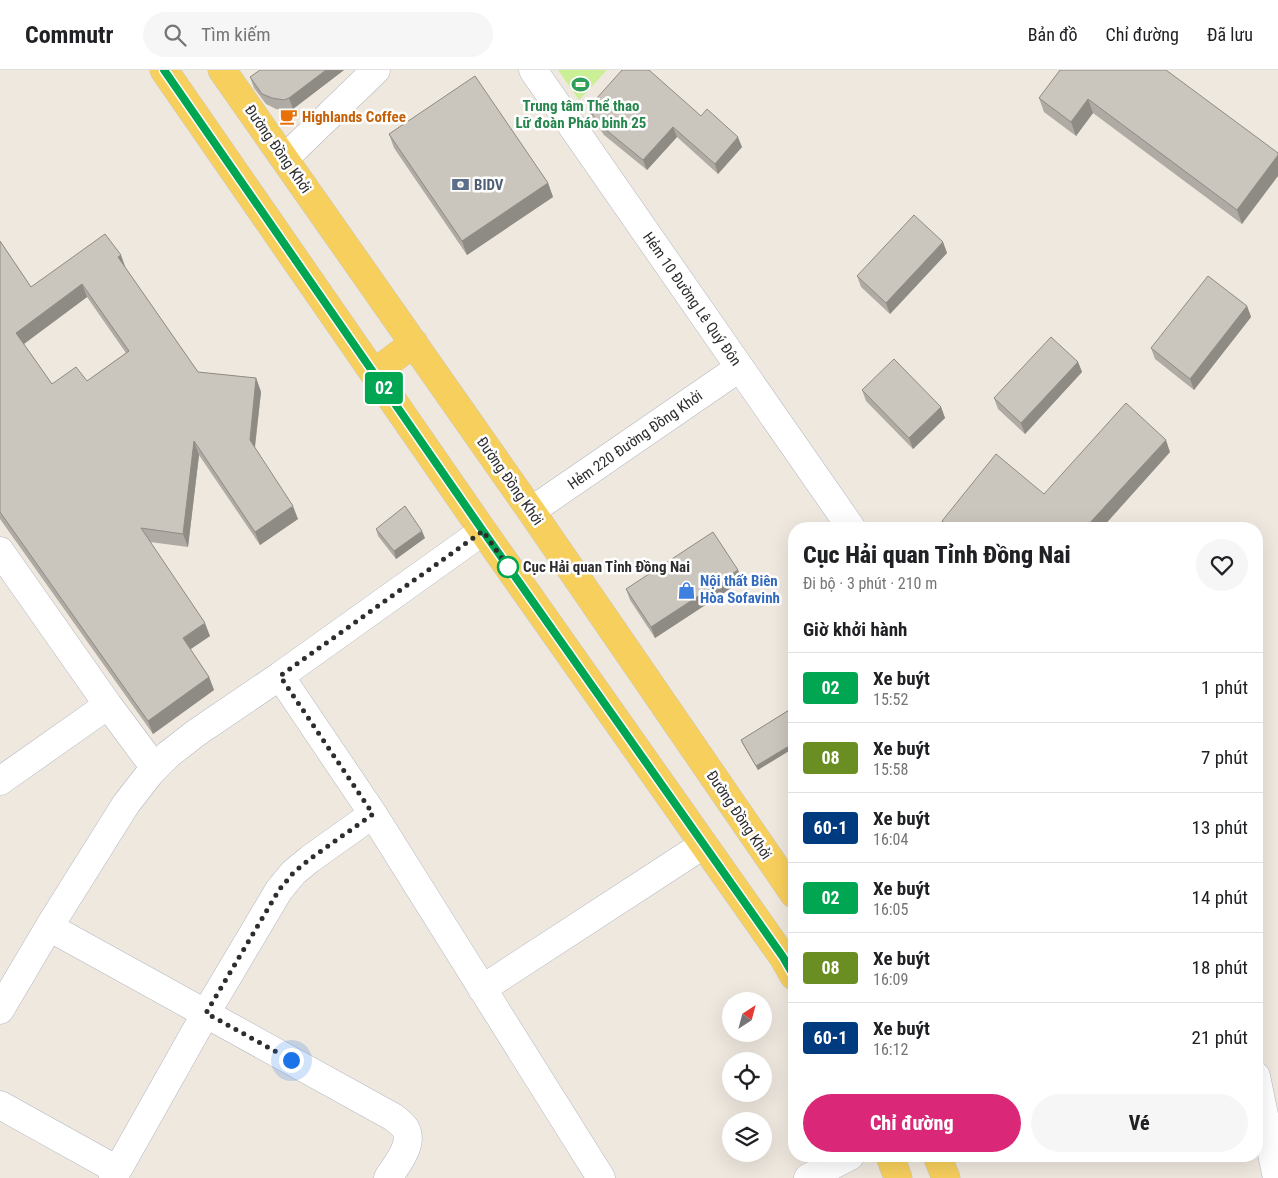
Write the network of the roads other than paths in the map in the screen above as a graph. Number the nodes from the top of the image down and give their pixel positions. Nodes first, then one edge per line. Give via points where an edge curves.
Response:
1 (164, 70) edge
2 (222, 70) edge
3 (376, 70) edge
4 (533, 70) edge
5 (285, 158) junction
6 (414, 343) junction
7 (740, 368) junction
8 (374, 373) junction
9 (532, 511) junction
10 (847, 522) edge
11 (483, 531) junction
12 (4, 564) edge
13 (280, 676) junction
14 (108, 705) junction
15 (155, 768) junction
16 (0, 781) edge
17 (373, 814) junction
18 (703, 845) junction
19 (788, 885) edge
20 (49, 927) junction
21 (788, 966) edge
22 (482, 989) junction
23 (0, 1010) edge
24 (206, 1013) junction
25 (0, 1105) edge
26 (1263, 1110) edge
27 (839, 1162) edge
28 (892, 1162) edge
29 (939, 1162) edge
30 (115, 1174) edge
31 (388, 1178) edge
32 (601, 1178) edge
33 (808, 1178) edge
34 (898, 1178) edge
35 (946, 1178) edge
36 (1277, 1178) edge

1 - 8 main road
2 - 5 main road, Đường Đồng Khởi
3 - 5 street
4 - 7 street, Hẻm 10 Đường Lê Quý Đôn
5 - 6 main road, Đường Đồng Khởi
6 - 8 main road
6 - 9 main road, Đường Đồng Khởi
7 - 9 street, Hẻm 220 Đường Đồng Khởi
7 - 10 street, Hẻm 10 Đường Lê Quý Đôn
8 - 11 main road
9 - 19 main road, Đường Đồng Khởi
11 - 13 street
11 - 18 main road
12 - 14 street
13 - 15 street via 196,733
13 - 17 street
14 - 15 street
14 - 16 street
15 - 20 street via 126,804
17 - 22 street
17 - 24 street via 294,872 279,890
18 - 21 main road
18 - 22 street
20 - 23 street
20 - 24 street
22 - 32 street
24 - 30 street
24 - 31 street via 393,1117 405,1128 408,1138 404,1152
25 - 30 street
26 - 36 street
27 - 33 street
28 - 34 main road
29 - 35 main road

